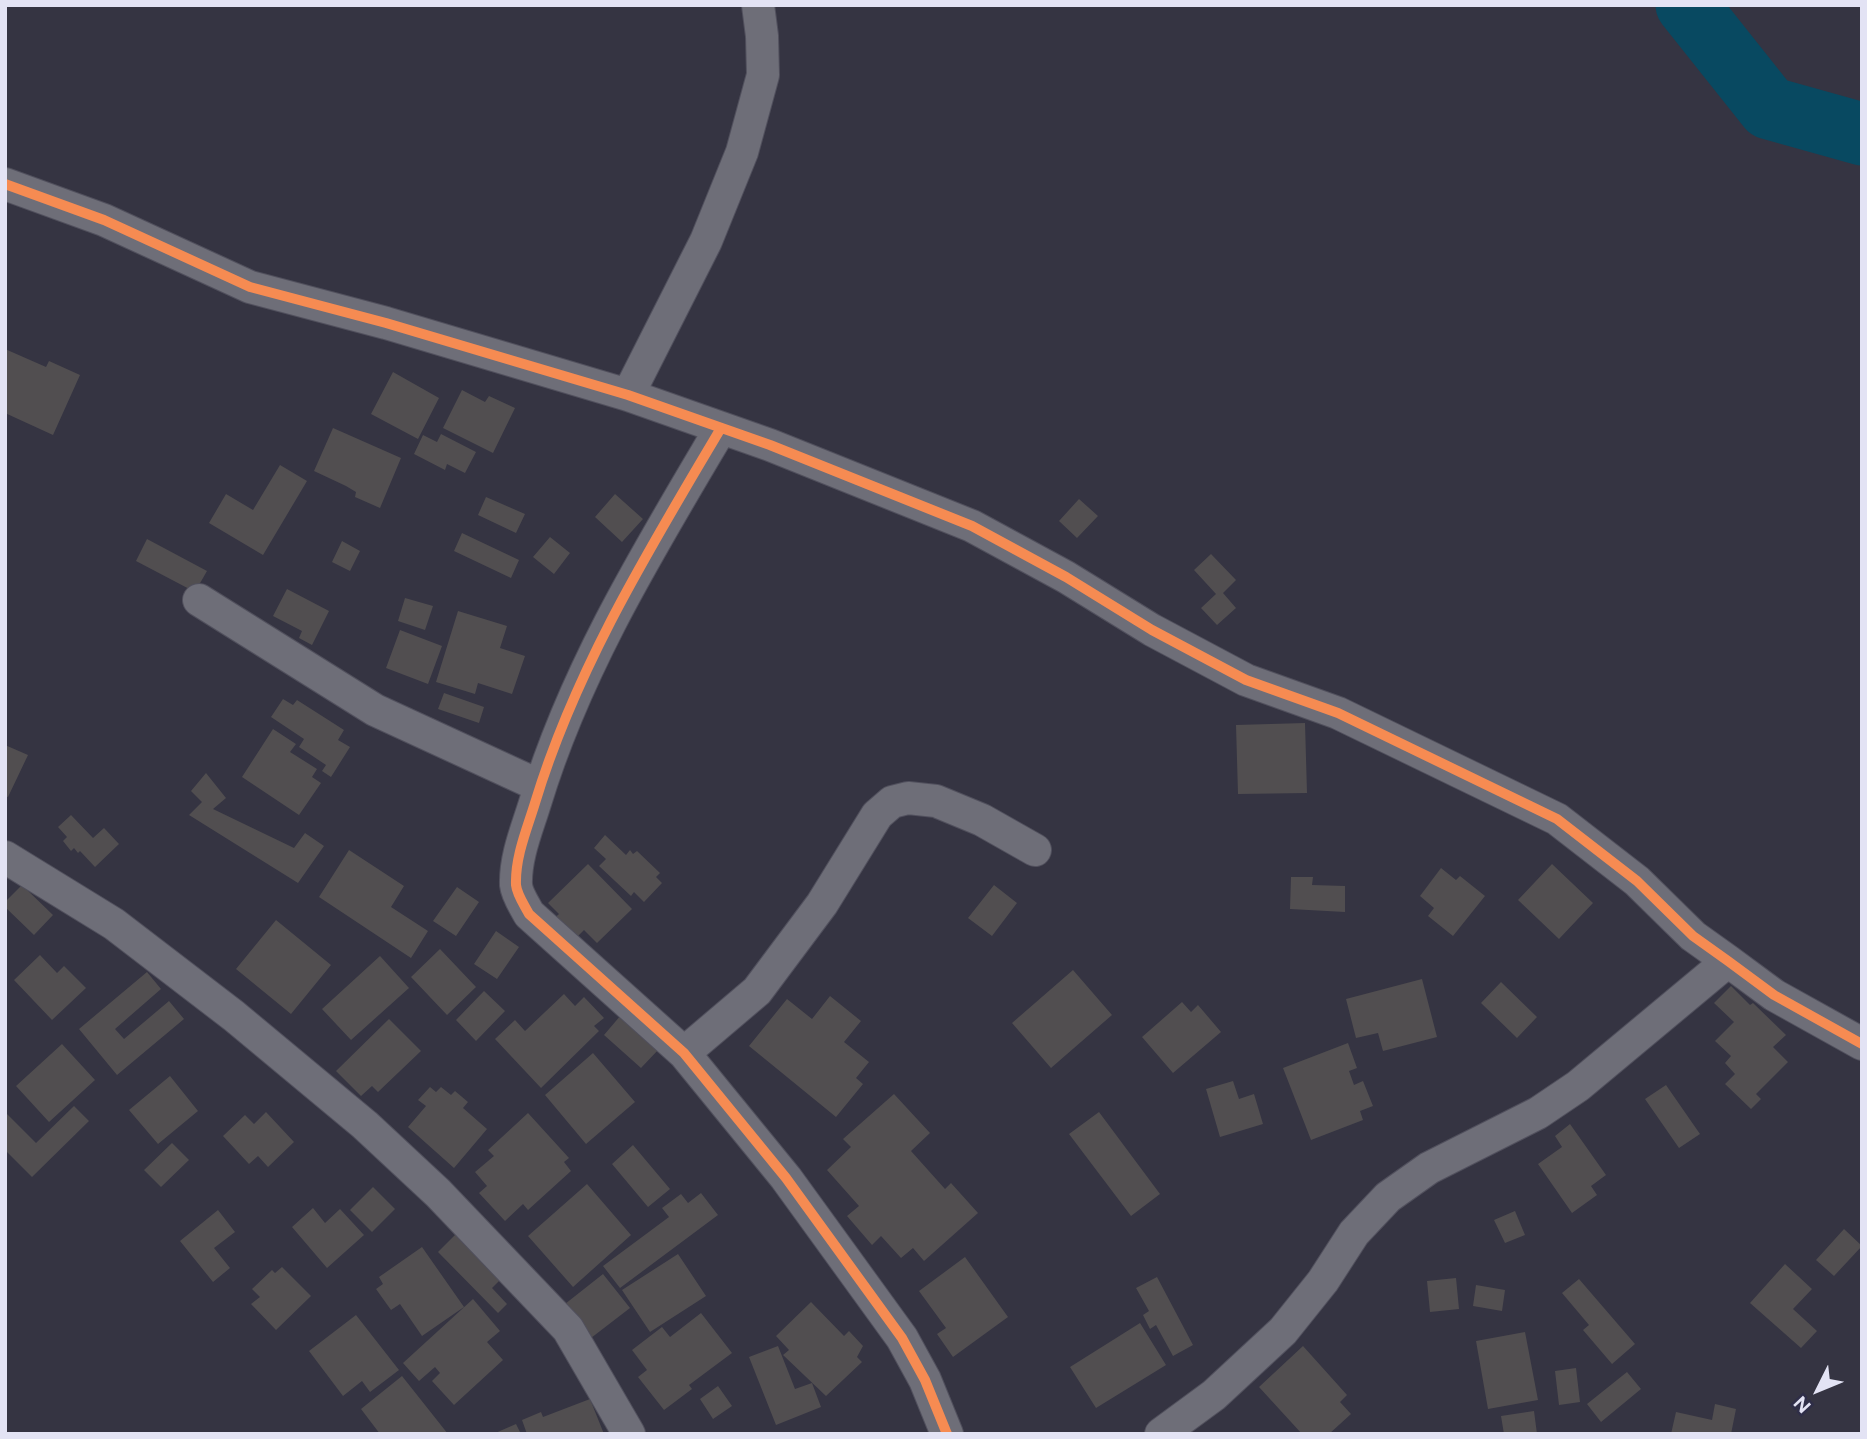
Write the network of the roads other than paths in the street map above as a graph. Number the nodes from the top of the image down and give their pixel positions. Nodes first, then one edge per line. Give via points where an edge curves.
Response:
1 (758, 5) edge
2 (5, 184) edge
3 (628, 395) junction
4 (721, 428) junction
5 (199, 600) dead end
6 (540, 786) junction
7 (1035, 850) dead end
8 (5, 857) edge
9 (1728, 961) junction
10 (1862, 1044) edge
11 (684, 1054) junction
12 (629, 1434) edge
13 (947, 1434) edge
14 (1161, 1434) edge

1 - 3 street via 763,75 742,152 706,241
2 - 3 street via 104,220 250,287
3 - 4 street
4 - 6 street via 624,593
4 - 9 street via 972,526 1246,680 1338,713 1557,819 1618,865 1693,936
5 - 6 street via 375,710
6 - 11 street via 520,852 516,888 529,914
7 - 11 street via 936,801 908,798 892,802 877,815 822,904 765,982
8 - 12 street via 114,924 365,1125 438,1193 568,1329
9 - 10 street via 1773,995
9 - 14 street via 1558,1100 1429,1168 1388,1197 1354,1233 1283,1331 1214,1395
11 - 13 street via 786,1178 902,1338

